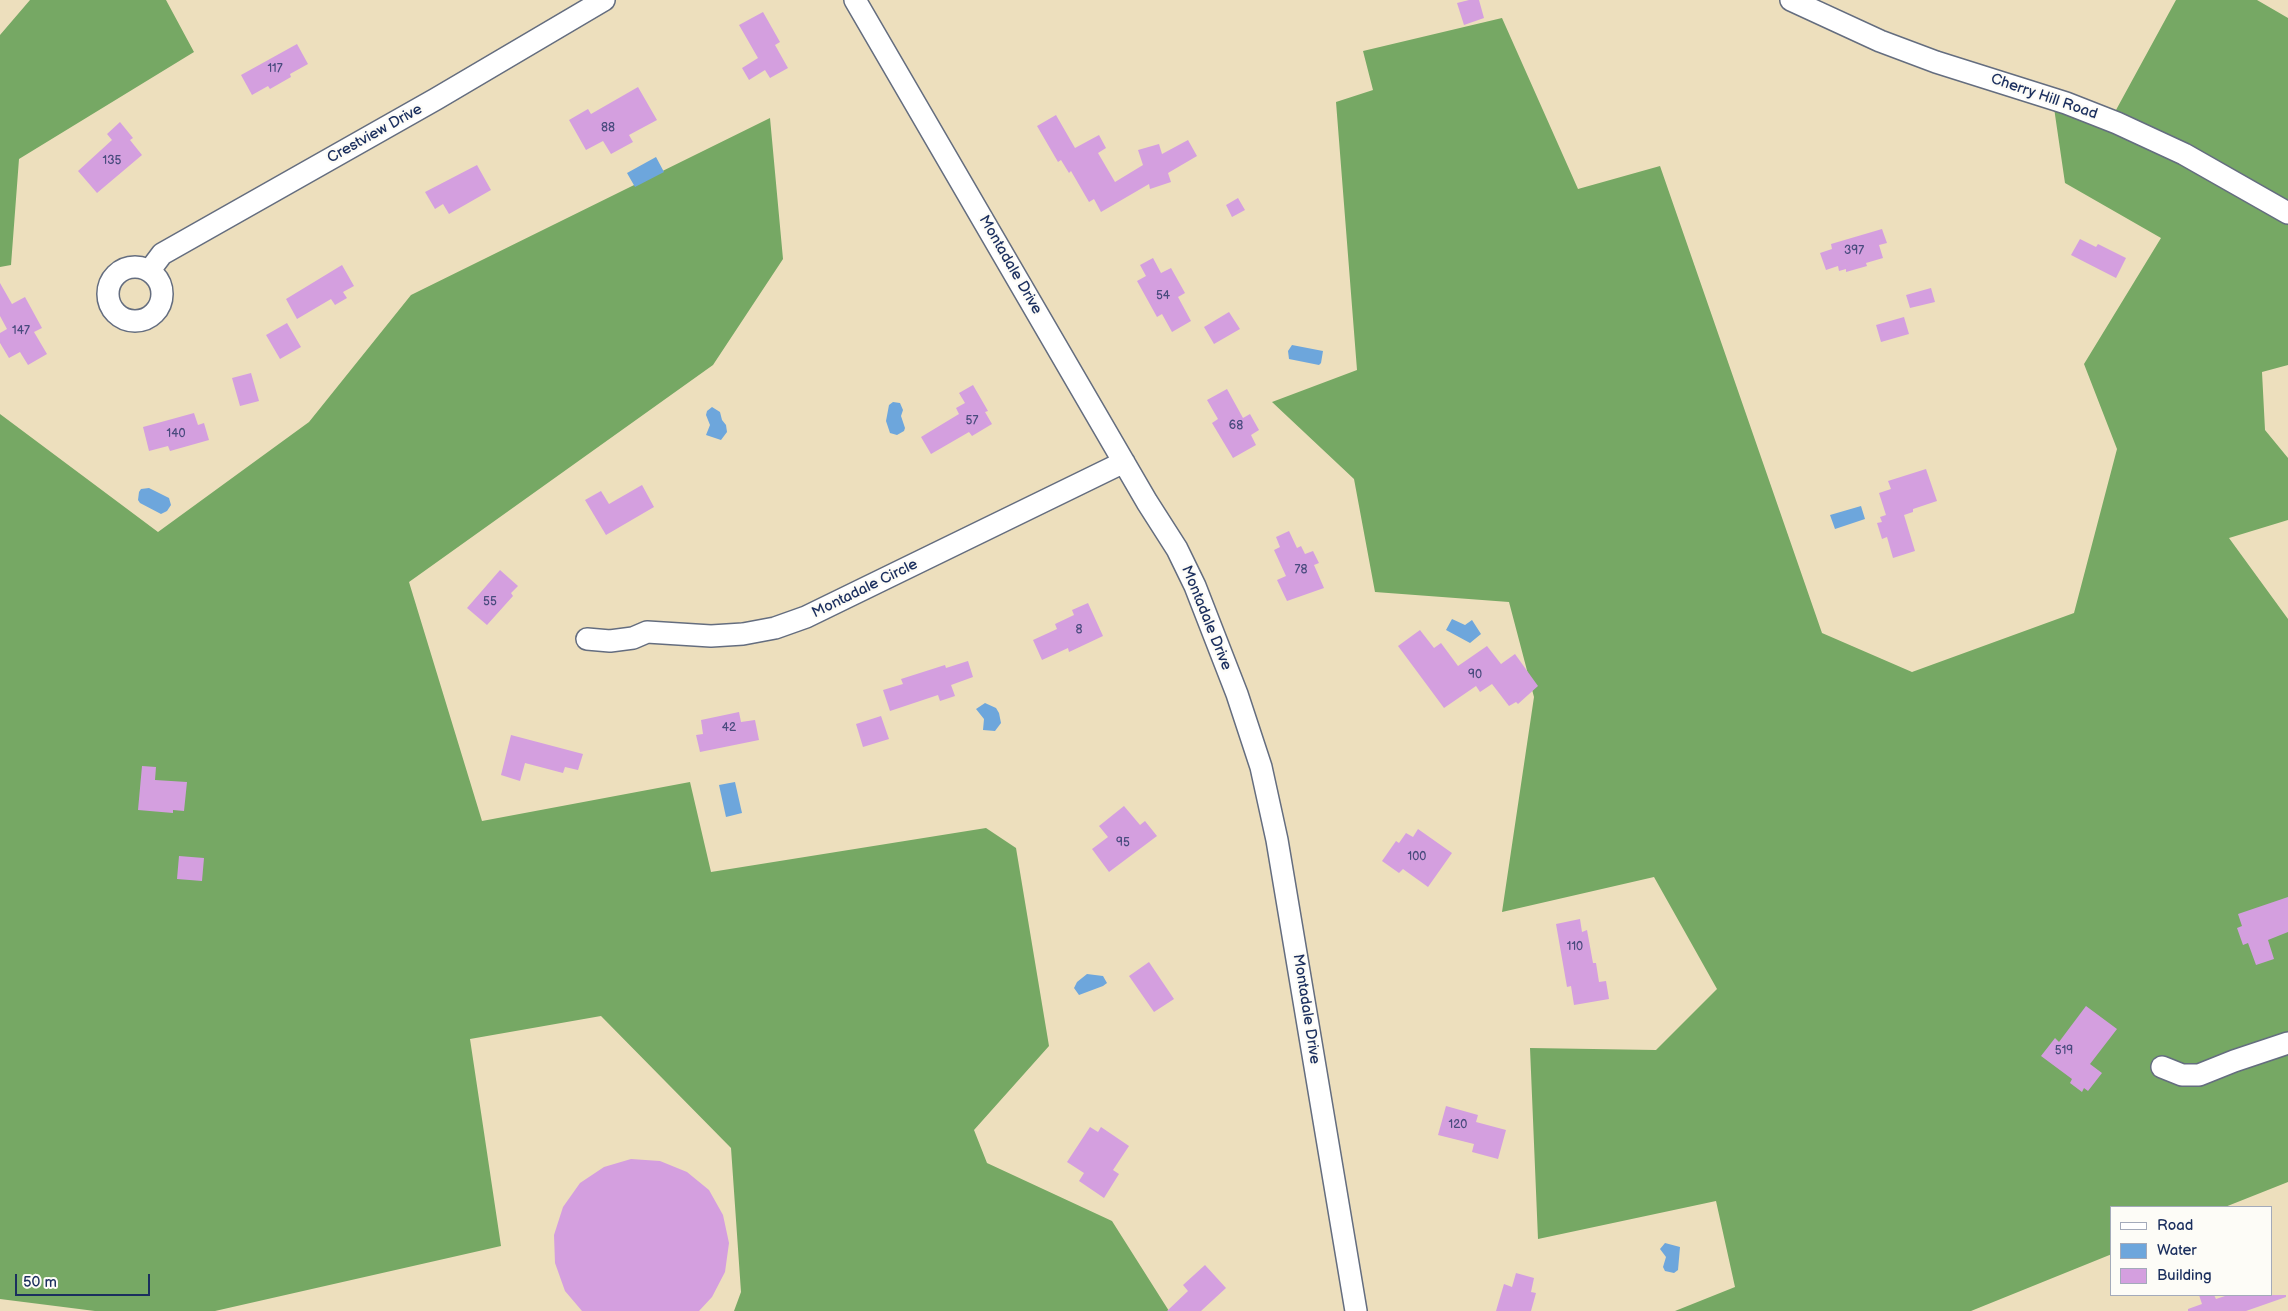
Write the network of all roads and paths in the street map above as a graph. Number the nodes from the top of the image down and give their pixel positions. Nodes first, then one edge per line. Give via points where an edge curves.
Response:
1 (604, 0) edge
2 (855, 0) edge
3 (1791, 0) edge
4 (2288, 213) edge
5 (150, 270) dead end
6 (1124, 462) junction
7 (587, 639) dead end
8 (2288, 1043) edge
9 (2162, 1067) dead end
10 (1356, 1311) edge

1 - 5 street, Crestview Drive via 162,254
2 - 6 street, Montadale Drive
3 - 4 street, Cherry Hill Road via 1936,62 2066,103 2117,123 2184,154
6 - 7 street, Montadale Circle via 806,618 744,634 711,636 647,632 633,638 610,641
6 - 10 street, Montadale Drive via 1177,549 1194,586 1237,694 1261,767 1288,900
8 - 9 street via 2199,1075 2182,1075

